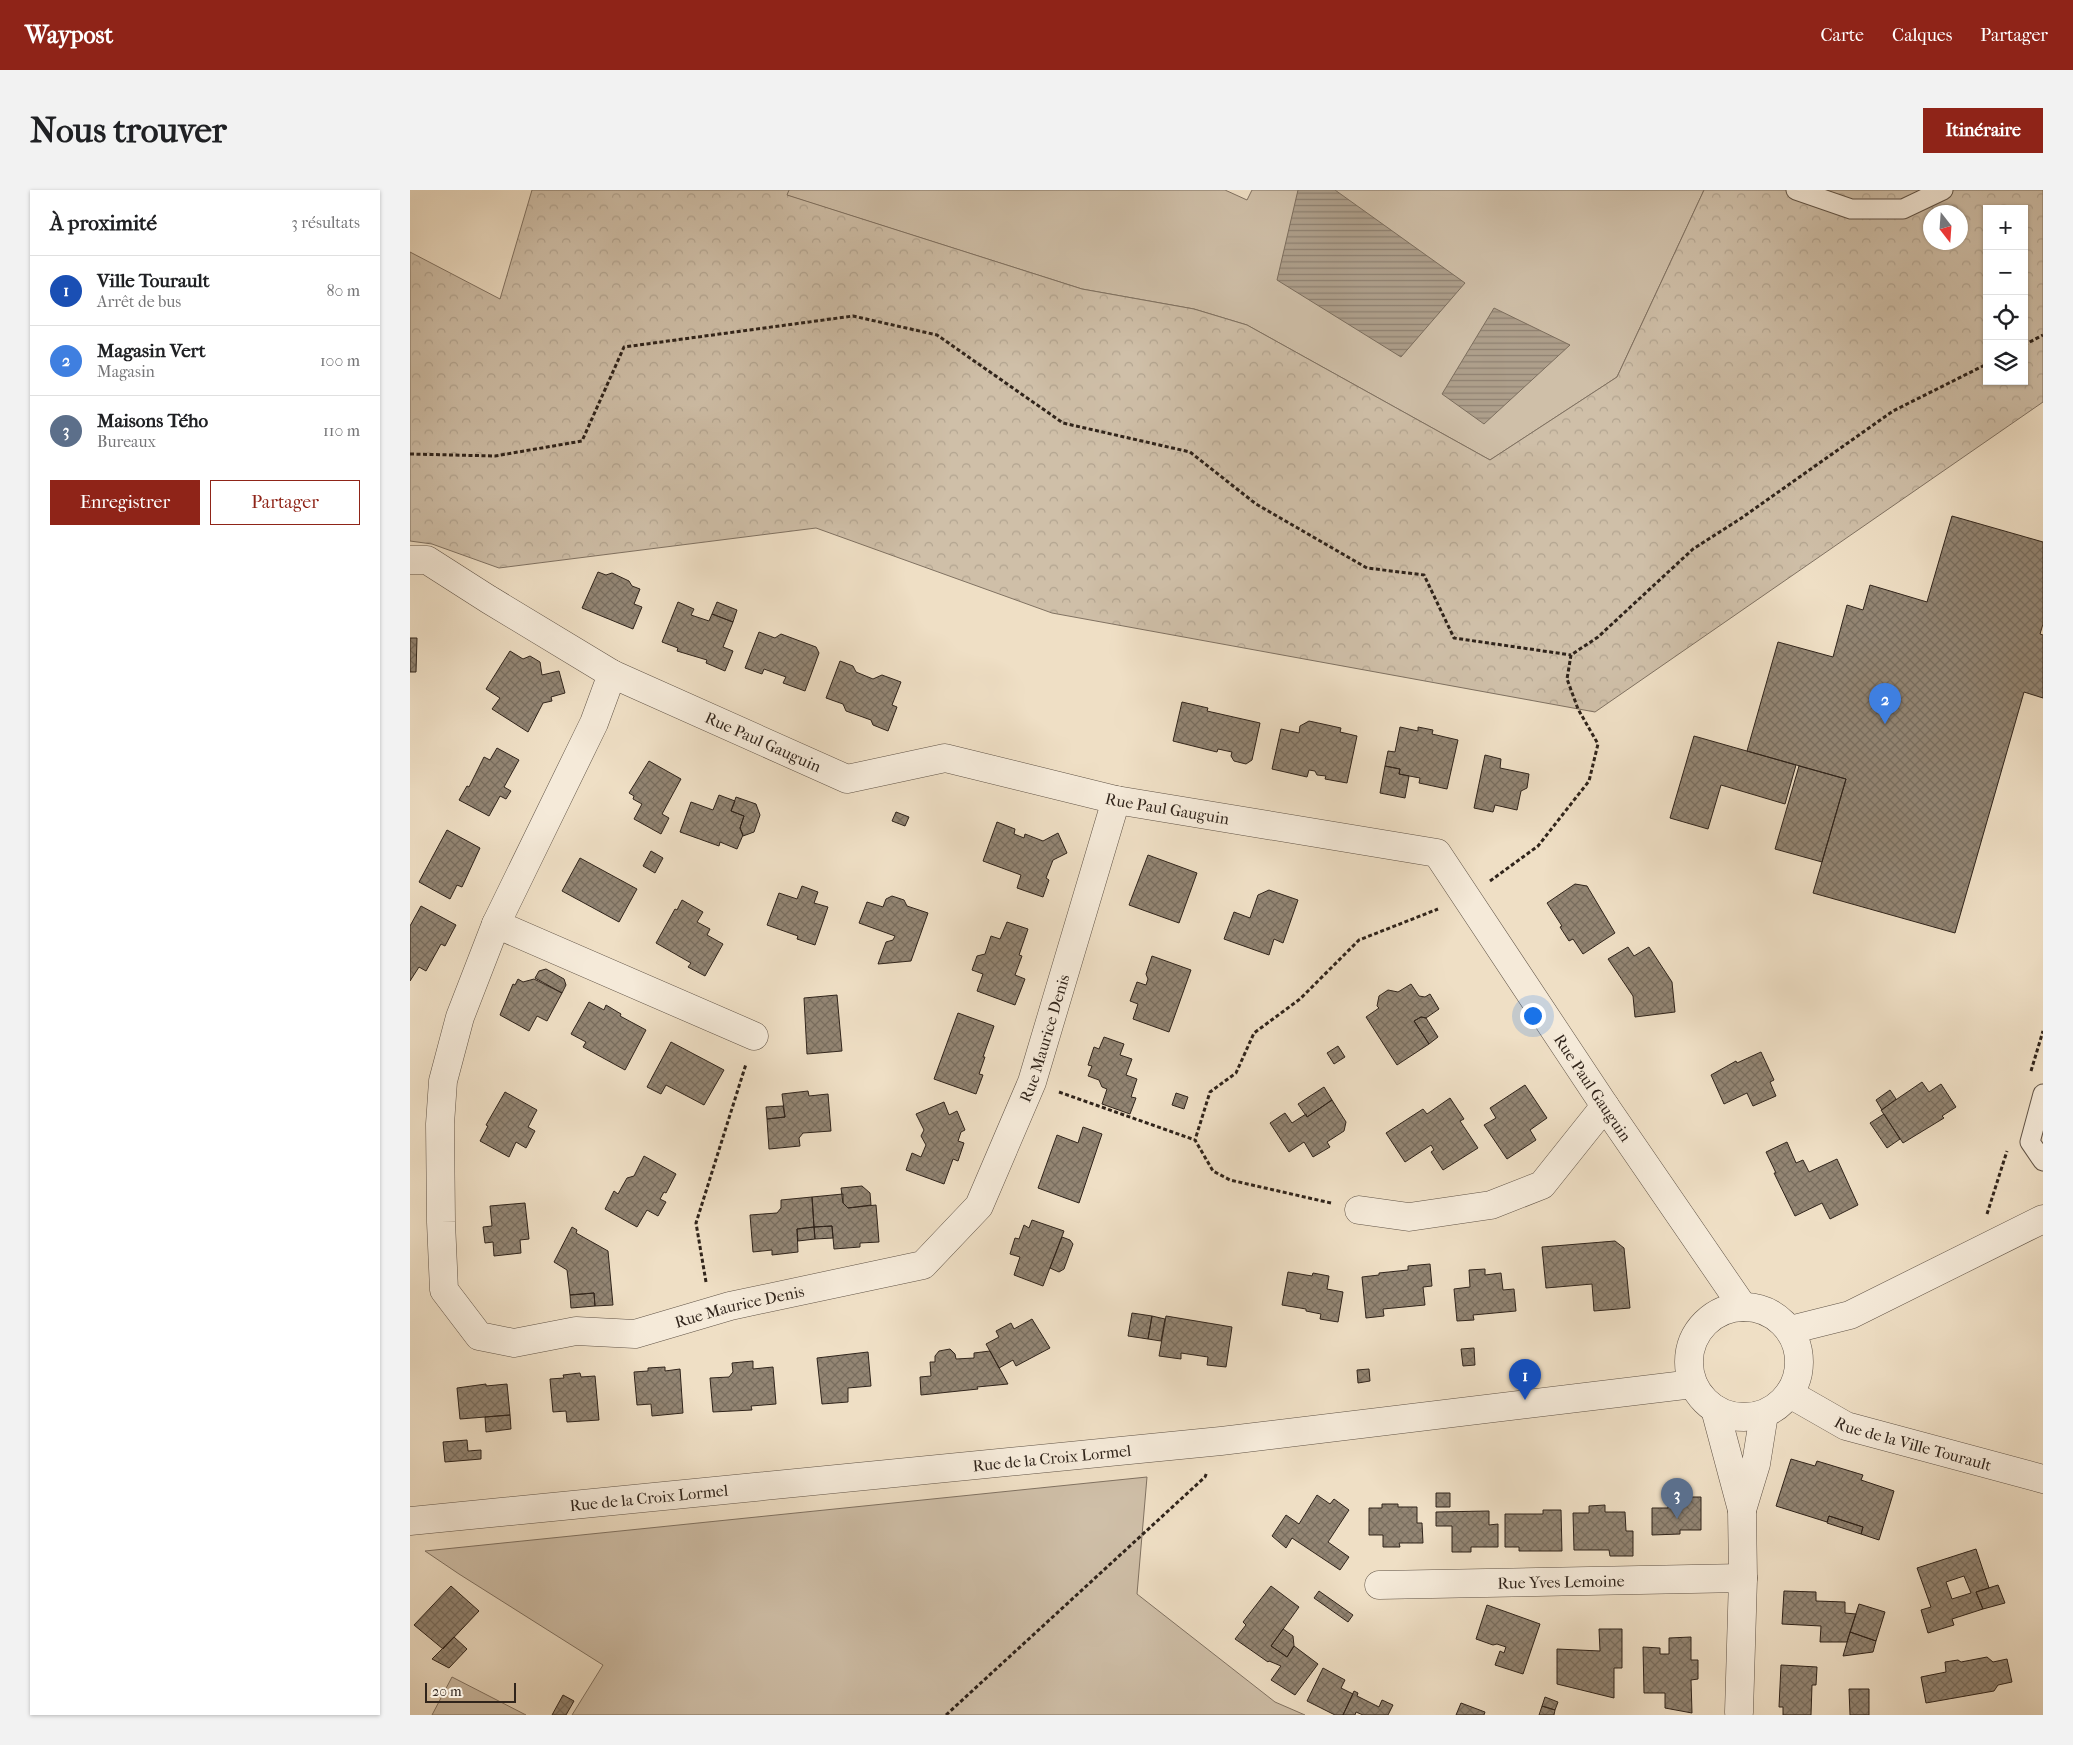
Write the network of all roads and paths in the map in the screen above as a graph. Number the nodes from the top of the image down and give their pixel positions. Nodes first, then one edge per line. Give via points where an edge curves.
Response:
1 (1796, 190) edge
2 (1943, 190) edge
3 (2043, 335) edge
4 (2028, 343) edge
5 (1983, 366) edge
6 (410, 454) edge
7 (410, 560) edge
8 (1571, 655) junction
9 (612, 674) junction
10 (1116, 800) junction
11 (1467, 898) junction
12 (496, 924) junction
13 (754, 1036) joint
14 (1032, 1082) junction
15 (2043, 1094) edge
16 (1605, 1106) junction
17 (1195, 1140) junction
18 (2043, 1161) edge
19 (1359, 1210) joint
20 (2043, 1219) edge
21 (1743, 1307) junction
22 (710, 1312) junction
23 (1790, 1330) junction
24 (1693, 1384) junction
25 (1790, 1394) junction
26 (1715, 1409) junction
27 (1764, 1414) junction
28 (1221, 1441) junction
29 (2043, 1479) edge
30 (1742, 1510) junction
31 (410, 1521) edge
32 (1743, 1578) junction
33 (1379, 1585) dead end
34 (1739, 1712) dead end
35 (946, 1715) edge

1 - 2 lane via 1851,209 1903,209
3 - 4 path
5 - 8 path via 1893,411 1693,550 1598,637
6 - 8 path via 495,456 582,441 624,347 853,316 937,335 1063,423 1190,452 1256,504 1367,568 1424,575 1454,638
7 - 9 street, Rue Paul Gauguin via 427,560
8 - 11 path via 1568,679 1578,709 1598,744 1588,781 1538,846
9 - 10 street, Rue Paul Gauguin via 847,779 945,758
9 - 12 street, Rue Maurice Denis via 594,723
10 - 11 street, Rue Paul Gauguin via 1437,853
10 - 14 street, Rue Maurice Denis
11 - 16 street, Rue Paul Gauguin
11 - 17 path via 1359,940 1300,999 1254,1033 1236,1072 1210,1092
12 - 13 street
12 - 22 street, Rue Maurice Denis via 460,1017 443,1080 440,1124 444,1290 479,1336 514,1343 576,1331 635,1334
13 - 22 path via 696,1223
14 - 17 path
14 - 22 street, Rue Maurice Denis via 979,1206 923,1265
15 - 18 lane via 2030,1142
16 - 19 street via 1542,1185 1491,1205 1409,1217
16 - 21 street, Rue Paul Gauguin
17 - 19 path via 1213,1171 1230,1180
20 - 23 street via 1850,1315
21 - 23 street via 1761,1309 1777,1317
21 - 24 street via 1725,1310 1698,1332 1690,1349
23 - 25 street via 1800,1361 1798,1379
24 - 26 street
24 - 28 street, Rue de la Croix Lormel
25 - 27 street via 1779,1406
25 - 29 street, Rue de la Ville Tourault via 1846,1426
26 - 27 street via 1730,1416 1747,1418
26 - 30 street
27 - 30 street via 1756,1464
28 - 31 street, Rue de la Croix Lormel
28 - 35 path via 1205,1477
30 - 32 street
32 - 33 street, Rue Yves Lemoine
32 - 34 street

